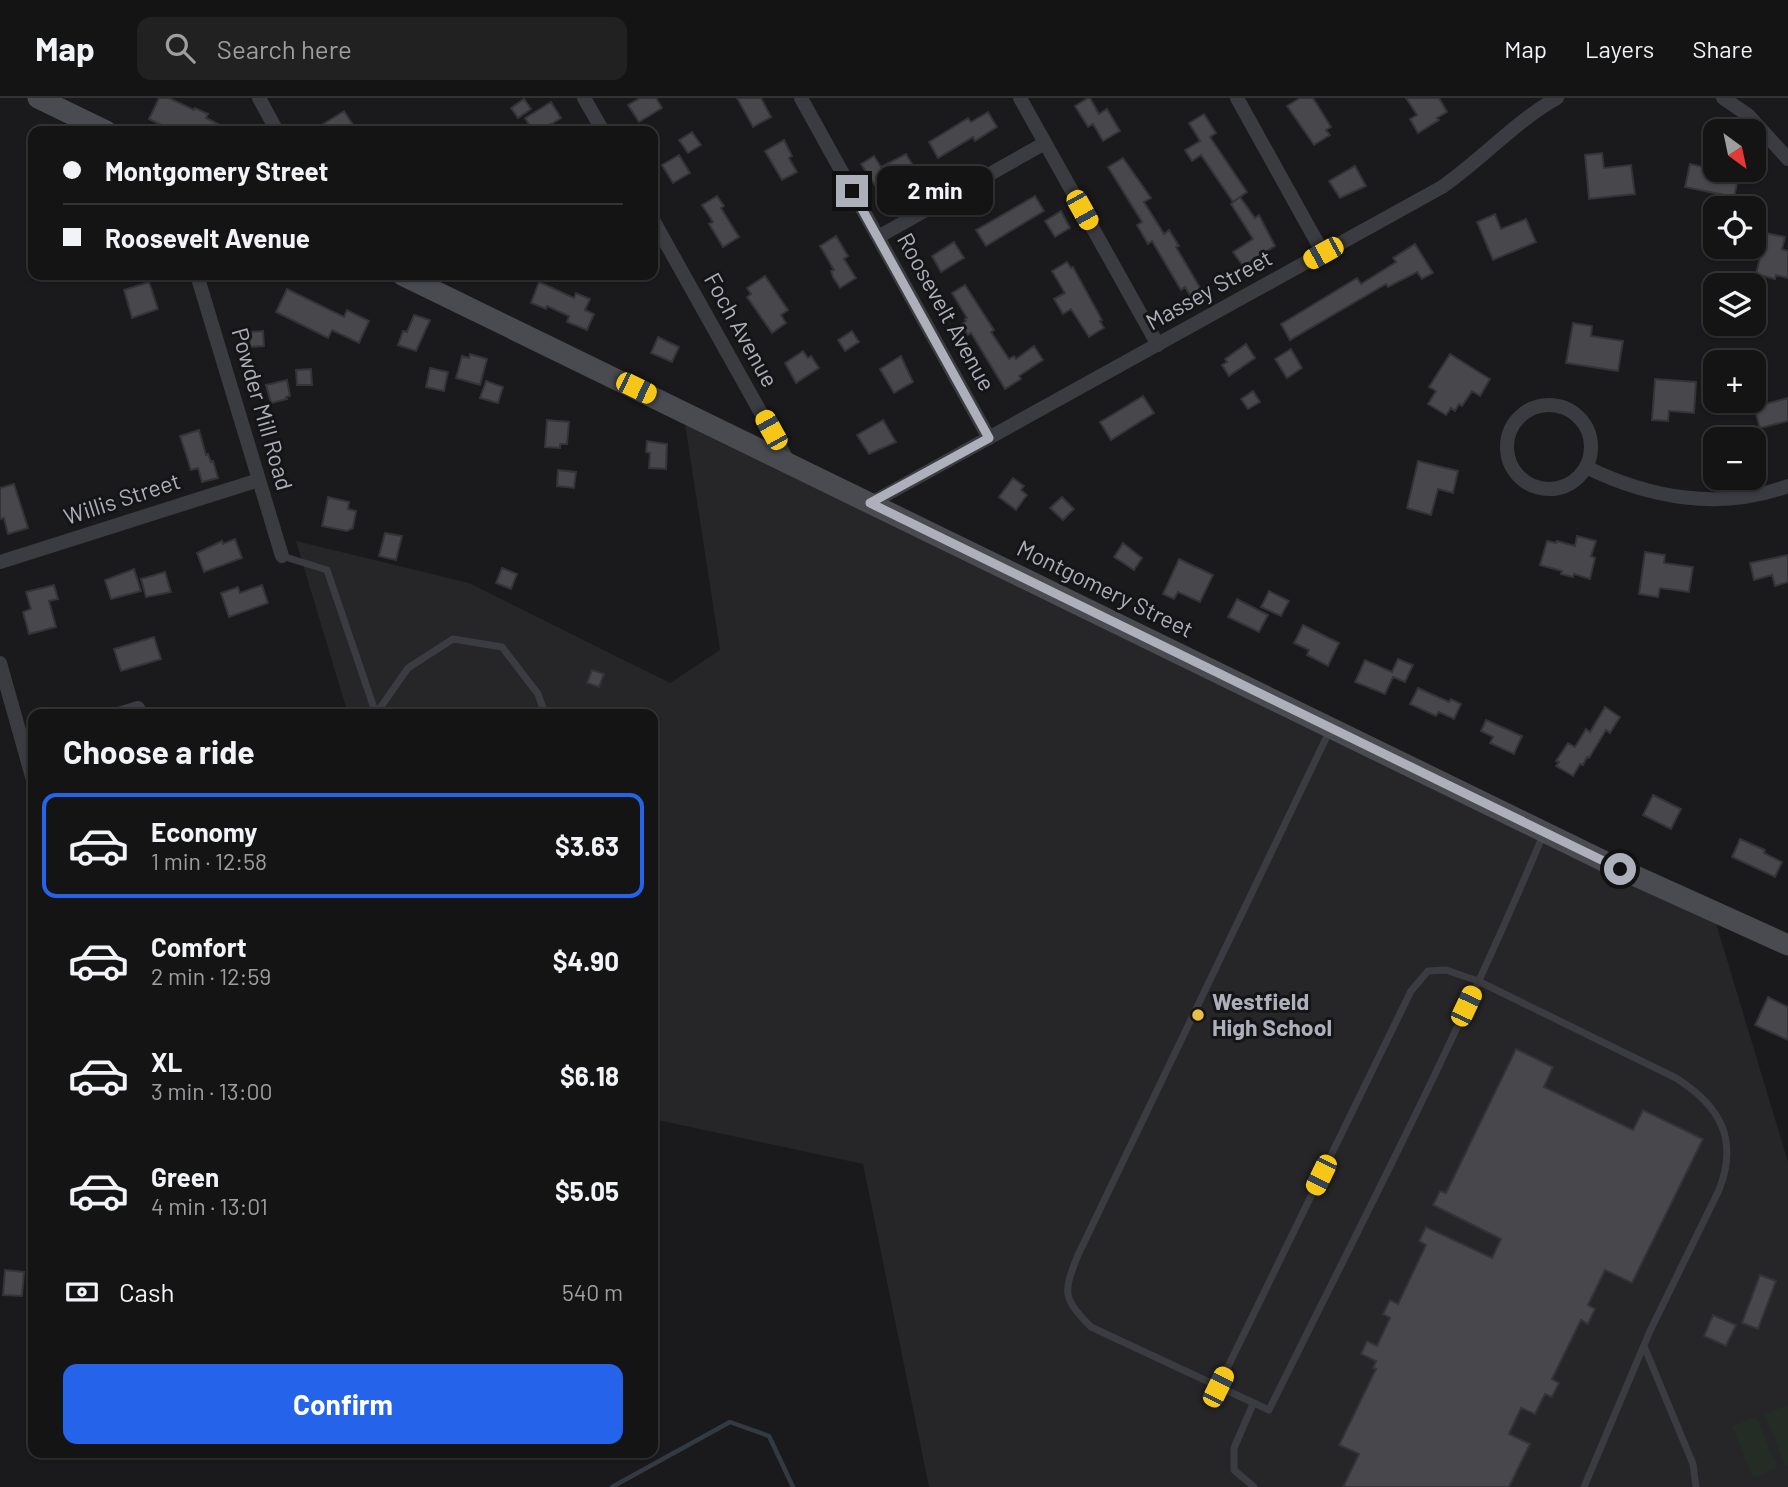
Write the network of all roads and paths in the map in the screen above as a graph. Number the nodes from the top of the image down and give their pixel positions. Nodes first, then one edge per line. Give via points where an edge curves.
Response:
1 (38, 98) edge
2 (259, 98) edge
3 (584, 98) edge
4 (801, 98) edge
5 (1020, 98) edge
6 (1237, 98) edge
7 (1557, 98) edge
8 (1723, 98) edge
9 (96, 126) edge
10 (274, 126) edge
11 (600, 126) edge
12 (1045, 143) junction
13 (1788, 159) edge
14 (658, 229) edge
15 (878, 237) junction
16 (1323, 253) junction
17 (199, 280) edge
18 (412, 280) edge
19 (1158, 345) junction
20 (989, 438) junction
21 (790, 463) junction
22 (1586, 467) junction
23 (259, 480) junction
24 (1788, 486) edge
25 (870, 503) junction
26 (282, 556) joint
27 (0, 562) edge
28 (0, 663) edge
29 (138, 708) dead end
30 (135, 709) edge
31 (374, 709) edge
32 (379, 709) edge
33 (543, 709) edge
34 (1331, 727) junction
35 (28, 742) edge
36 (1545, 831) junction
37 (1788, 945) edge
38 (1478, 981) junction
39 (1644, 1346) junction
40 (1218, 1387) junction
41 (1253, 1404) junction
42 (1254, 1487) edge
43 (1584, 1487) edge
44 (1696, 1487) edge

1 - 9 main road
2 - 10 street
3 - 11 street
4 - 15 street, Roosevelt Avenue
5 - 12 street
6 - 16 street
7 - 16 street, Massey Street via 1442,187
8 - 13 street via 1748,115
12 - 15 street
12 - 19 street
14 - 21 street, Foch Avenue
15 - 20 street, Roosevelt Avenue
16 - 19 street, Massey Street
17 - 23 street, Powder Mill Road
18 - 21 main road, Montgomery Street
19 - 20 street, Massey Street
20 - 25 street, Massey Street
21 - 25 main road, Montgomery Street
22 - 22 street via 1560,487 1526,482 1510,462 1511,428 1522,414 1537,406 1569,410 1582,420 1589,435
22 - 24 street via 1636,486 1695,499 1736,499
23 - 26 street, Powder Mill Road
23 - 27 street, Willis Street
25 - 34 main road, Montgomery Street
26 - 31 lane via 327,570
28 - 35 street
29 - 30 street
32 - 33 lane via 408,668 453,639 502,647 538,694
34 - 36 main road, Montgomery Street
34 - 40 lane via 1100,1205 1066,1285 1071,1307 1091,1327
36 - 37 main road, Montgomery Street
36 - 38 lane
38 - 39 lane via 1676,1078 1708,1102 1723,1129 1726,1172
38 - 40 lane via 1447,970 1428,971 1411,991
38 - 41 lane via 1269,1410
39 - 43 lane
39 - 44 lane via 1693,1464
40 - 41 lane
41 - 42 lane via 1234,1448 1234,1470

